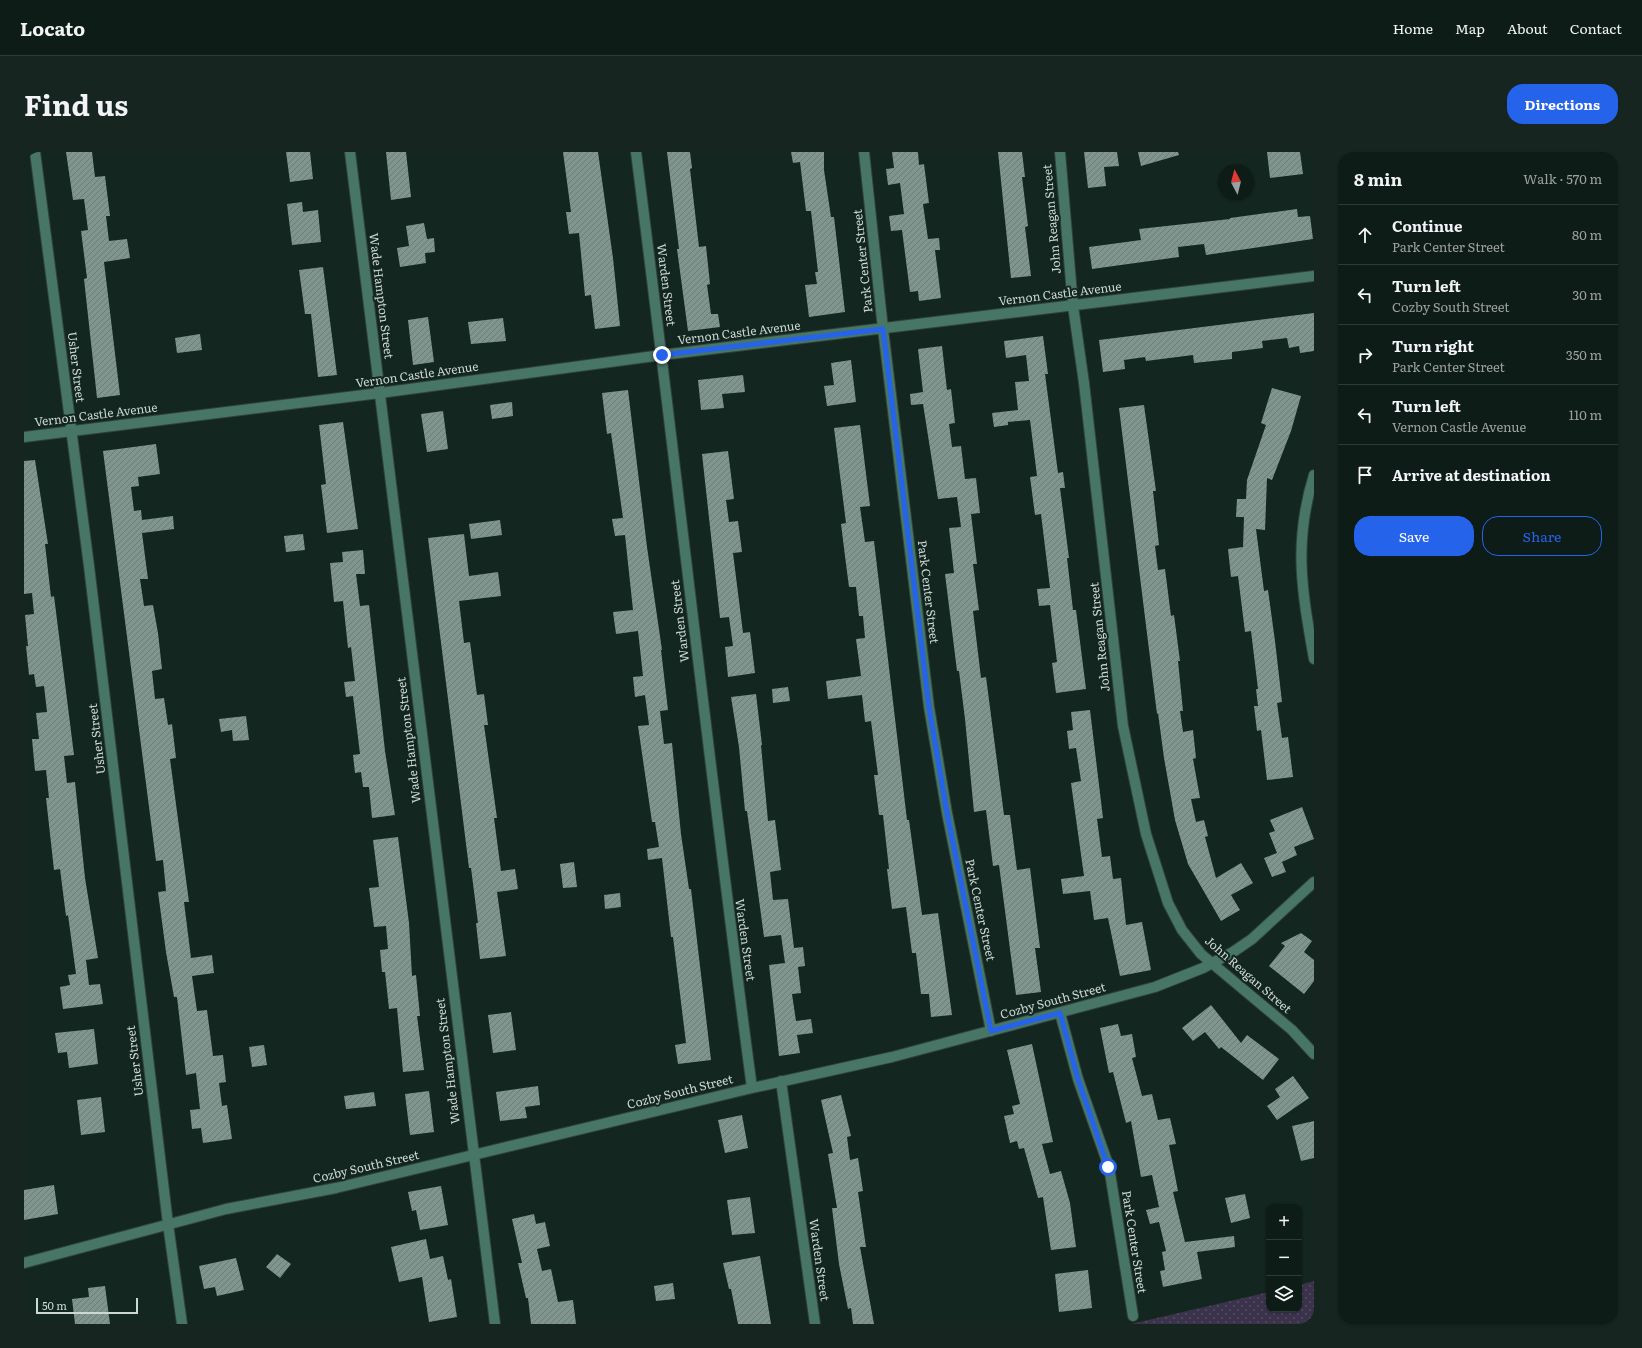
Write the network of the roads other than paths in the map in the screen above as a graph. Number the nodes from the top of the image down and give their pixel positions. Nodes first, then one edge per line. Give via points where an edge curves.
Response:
1 (35, 152) edge
2 (350, 152) edge
3 (636, 152) edge
4 (864, 152) edge
5 (1060, 152) edge
6 (1314, 276) edge
7 (1073, 306) junction
8 (883, 329) junction
9 (662, 355) junction
10 (380, 393) junction
11 (71, 431) junction
12 (24, 437) edge
13 (1314, 475) edge
14 (1314, 659) edge
15 (1314, 882) edge
16 (1212, 963) junction
17 (1060, 1013) junction
18 (991, 1031) junction
19 (1314, 1054) edge
20 (781, 1081) junction
21 (752, 1088) junction
22 (473, 1155) junction
23 (168, 1224) junction
24 (24, 1263) edge
25 (1133, 1316) dead end
26 (182, 1324) edge
27 (495, 1324) edge
28 (815, 1324) edge

1 - 11 street, Usher Street
2 - 10 street, Wade Hampton Street
3 - 9 street, Warden Street
4 - 8 street, Park Center Street
5 - 7 street, John Reagan Street
6 - 7 street, Vernon Castle Avenue
7 - 8 street, Vernon Castle Avenue
7 - 16 street, John Reagan Street via 1123,726 1146,834 1168,903 1182,930 1201,954
8 - 9 street, Vernon Castle Avenue
8 - 18 street, Park Center Street via 929,707 947,813
9 - 10 street, Vernon Castle Avenue
9 - 21 street, Warden Street via 722,861
10 - 11 street, Vernon Castle Avenue
10 - 22 street, Wade Hampton Street
11 - 12 street, Vernon Castle Avenue
11 - 23 street, Usher Street via 90,566
13 - 14 street via 1301,532 1300,565 1303,600
15 - 16 street, Cozby South Street via 1252,939
16 - 17 street, Cozby South Street via 1155,987
16 - 19 street, John Reagan Street via 1292,1030
17 - 18 street, Cozby South Street
17 - 25 street, Park Center Street via 1078,1079 1108,1167
18 - 20 street, Cozby South Street via 892,1057
20 - 21 street, Cozby South Street
20 - 28 street, Warden Street
21 - 22 street, Cozby South Street
22 - 23 street, Cozby South Street
22 - 27 street, Wade Hampton Street
23 - 24 street, Cozby South Street
23 - 26 street, Usher Street

